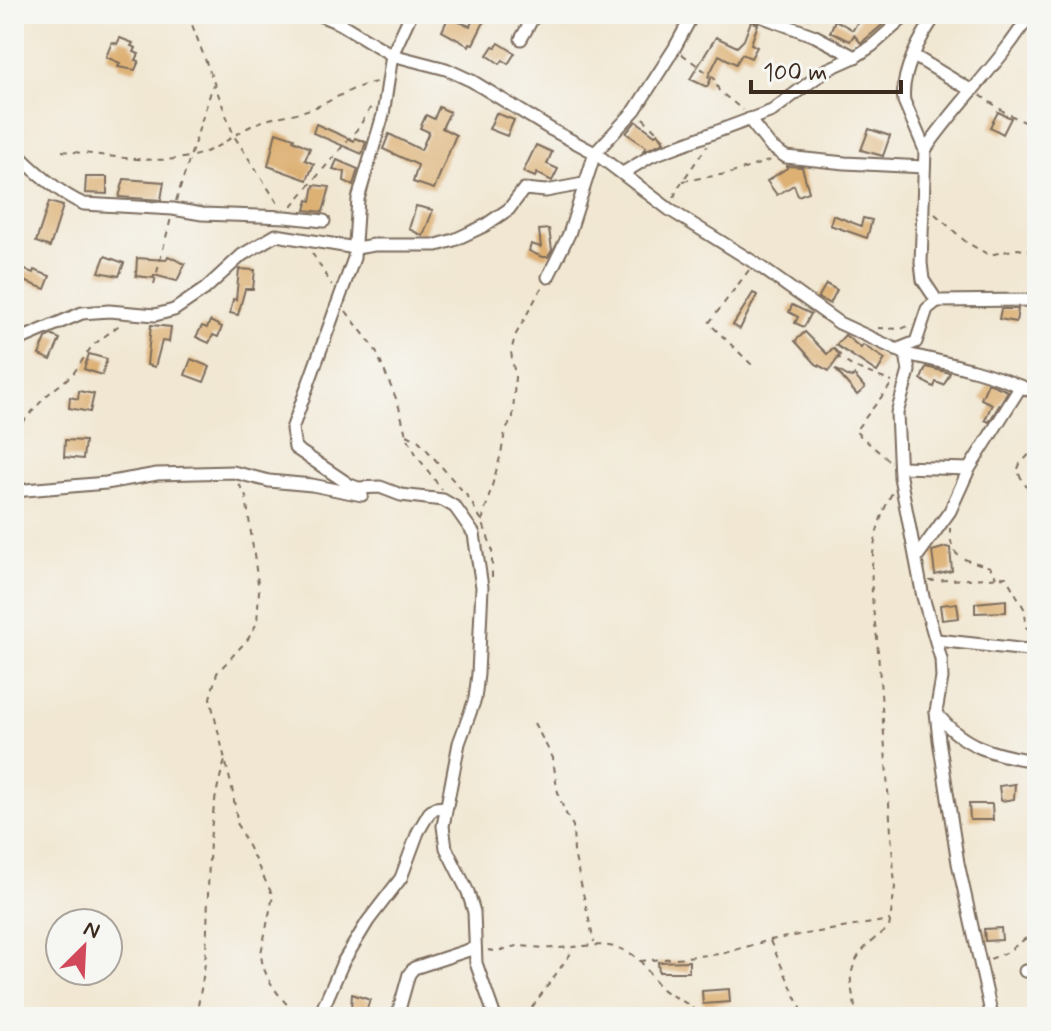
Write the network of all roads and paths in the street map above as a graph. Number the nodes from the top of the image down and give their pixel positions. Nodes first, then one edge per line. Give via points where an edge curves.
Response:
1 (188, 14) edge
2 (317, 14) edge
3 (411, 14) edge
4 (535, 14) edge
5 (693, 14) edge
6 (755, 14) edge
7 (908, 14) edge
8 (937, 14) edge
9 (1030, 14) edge
10 (521, 39) dead end
11 (674, 49) junction
12 (392, 55) junction
13 (914, 56) junction
14 (855, 57) junction
15 (214, 84) junction
16 (387, 85) junction
17 (972, 90) junction
18 (635, 110) junction
19 (749, 119) junction
20 (1037, 128) edge
21 (722, 130) junction
22 (234, 136) junction
23 (673, 148) junction
24 (14, 150) edge
25 (925, 150) junction
26 (62, 151) dead end
27 (595, 153) junction
28 (193, 156) junction
29 (786, 157) junction
30 (924, 167) junction
31 (623, 173) junction
32 (683, 181) junction
33 (583, 184) junction
34 (923, 208) junction
35 (173, 209) junction
36 (670, 210) junction
37 (324, 221) dead end
38 (303, 238) junction
39 (356, 248) junction
40 (1037, 252) edge
41 (755, 263) junction
42 (548, 277) joint
43 (154, 284) dead end
44 (1037, 300) edge
45 (338, 301) junction
46 (937, 301) junction
47 (134, 313) junction
48 (926, 317) junction
49 (857, 333) junction
50 (14, 342) edge
51 (901, 352) junction
52 (836, 356) dead end
53 (752, 365) dead end
54 (909, 371) junction
55 (893, 382) junction
56 (1021, 386) junction
57 (1037, 394) edge
58 (14, 432) edge
59 (1037, 446) edge
60 (969, 469) junction
61 (233, 472) junction
62 (900, 472) junction
63 (14, 491) edge
64 (397, 493) junction
65 (452, 504) junction
66 (1037, 504) edge
67 (950, 511) junction
68 (482, 521) dead end
69 (916, 558) junction
70 (996, 577) junction
71 (920, 581) junction
72 (1037, 637) edge
73 (937, 640) junction
74 (1037, 651) edge
75 (936, 712) junction
76 (534, 723) dead end
77 (225, 761) junction
78 (1037, 761) edge
79 (445, 807) junction
80 (891, 919) junction
81 (1037, 930) edge
82 (770, 940) junction
83 (594, 944) junction
84 (475, 948) junction
85 (575, 948) junction
86 (640, 961) junction
87 (981, 963) junction
88 (196, 1017) edge
89 (299, 1017) edge
90 (319, 1017) edge
91 (397, 1017) edge
92 (495, 1017) edge
93 (525, 1017) edge
94 (699, 1017) edge
95 (805, 1017) edge
96 (848, 1017) edge
97 (992, 1017) edge

1 - 15 path
2 - 12 street
3 - 12 street
4 - 10 street
5 - 11 street
6 - 14 street
7 - 14 street
8 - 13 street
9 - 17 street
11 - 18 street
11 - 19 path via 714,78 719,91
12 - 16 street
12 - 27 street via 460,75
13 - 17 street
13 - 25 street via 902,92
14 - 19 street via 826,70 772,111
15 - 22 path
15 - 28 path
16 - 22 path via 361,85
16 - 22 path via 359,127 284,213
16 - 39 street via 358,199
17 - 20 path
17 - 25 street
18 - 23 path
18 - 27 street
19 - 21 street
19 - 29 street
21 - 23 street
21 - 32 path
22 - 28 path
23 - 31 street
24 - 35 street via 84,204
25 - 30 street
26 - 28 path via 161,160
27 - 31 street
27 - 33 street
28 - 35 path
29 - 30 street
29 - 32 path
30 - 34 street
31 - 36 street
32 - 36 path
33 - 39 street via 524,189 509,209 484,226 437,245
33 - 42 street via 569,234
34 - 40 path via 989,255 1018,249
34 - 46 street via 923,280
35 - 37 street
35 - 43 path
36 - 41 street
38 - 39 street
38 - 45 path
38 - 47 street via 276,235 242,255 174,310
39 - 45 street
41 - 49 street
41 - 53 path via 709,323
42 - 68 path via 515,336 513,417
44 - 46 street
45 - 64 street via 292,429 293,444 350,485
45 - 65 path via 375,349 406,435
46 - 48 street
47 - 50 street via 82,313
47 - 58 path via 92,346 73,374
48 - 49 path via 901,329
48 - 51 street via 916,342
49 - 51 street
51 - 54 street
51 - 56 street
52 - 55 path
54 - 55 path
54 - 62 street via 897,413
55 - 62 path via 855,431
56 - 57 street
56 - 60 street
59 - 66 path via 1017,471
60 - 62 street
60 - 67 street
61 - 63 street via 157,474
61 - 64 street via 354,495
61 - 77 path via 246,497 260,604 254,629 217,673 211,689
62 - 69 street
62 - 80 path via 884,508 870,569 893,843
64 - 65 street
65 - 79 street via 474,534 482,607 475,699
67 - 69 street
67 - 70 path via 955,554 990,567
69 - 71 street
70 - 71 path
70 - 72 path via 1009,580 1025,610 1026,627
71 - 73 street
73 - 74 street
73 - 75 street via 942,678
75 - 78 street via 946,726 978,748
75 - 87 street via 958,863
76 - 83 path via 553,758 557,789 573,826
77 - 88 path via 217,784 205,962
77 - 89 path via 241,837 273,896 261,963
79 - 84 street via 443,838 474,912
79 - 90 street via 435,808 423,822 401,878 343,962
80 - 82 path
80 - 96 path via 889,928 857,958 851,979 855,1008
81 - 87 path via 1006,953
82 - 86 path via 721,954
82 - 95 path
83 - 85 path
83 - 86 path via 626,950
84 - 85 path
84 - 91 street via 414,968
84 - 92 street
85 - 93 path
86 - 94 path via 659,987 691,1005
87 - 97 street

